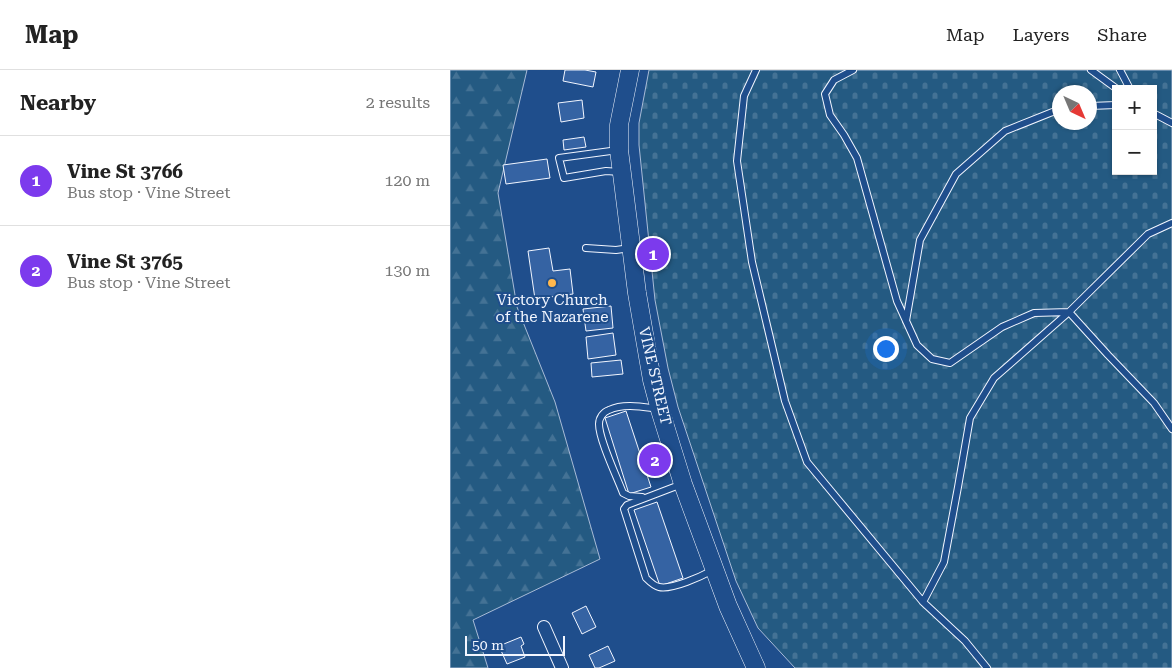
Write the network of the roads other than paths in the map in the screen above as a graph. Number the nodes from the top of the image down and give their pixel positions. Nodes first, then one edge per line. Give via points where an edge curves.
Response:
1 (630, 70) edge
2 (756, 70) edge
3 (853, 70) edge
4 (1091, 70) edge
5 (1120, 70) edge
6 (1112, 85) edge
7 (1128, 85) edge
8 (1112, 105) edge
9 (1097, 106) edge
10 (1052, 112) edge
11 (1157, 115) edge
12 (1172, 124) edge
13 (619, 150) junction
14 (621, 172) junction
15 (1172, 223) edge
16 (586, 248) dead end
17 (631, 248) junction
18 (1069, 312) junction
19 (906, 322) junction
20 (660, 410) junction
21 (1172, 429) edge
22 (683, 484) junction
23 (648, 497) junction
24 (715, 570) junction
25 (923, 602) junction
26 (544, 627) dead end
27 (562, 668) edge
28 (756, 668) edge
29 (987, 668) edge

1 - 13 main road, VINE STREET via 619,126
2 - 25 lane via 744,96 737,161 752,262 785,401 807,462
3 - 19 lane via 834,80 824,94 830,115 857,158 897,301
4 - 6 lane
5 - 7 lane
8 - 9 lane
10 - 19 lane via 1005,131 956,174 920,240
11 - 12 lane
13 - 14 main road, VINE STREET
13 - 14 lane via 559,158 564,178 606,171
14 - 17 main road, VINE STREET
15 - 18 lane via 1148,234
16 - 17 lane
17 - 20 main road, VINE STREET
18 - 19 lane via 1034,313 1002,327 950,363 932,359 917,345
18 - 21 lane via 1154,404
18 - 25 lane via 994,378 970,418 944,562
20 - 22 main road, VINE STREET
20 - 23 lane via 622,406 605,412 599,423 623,493
22 - 23 lane
22 - 24 main road, VINE STREET
23 - 24 lane via 624,509 646,578 660,588 670,587
24 - 28 main road, VINE STREET
25 - 29 lane via 966,641
26 - 27 street

